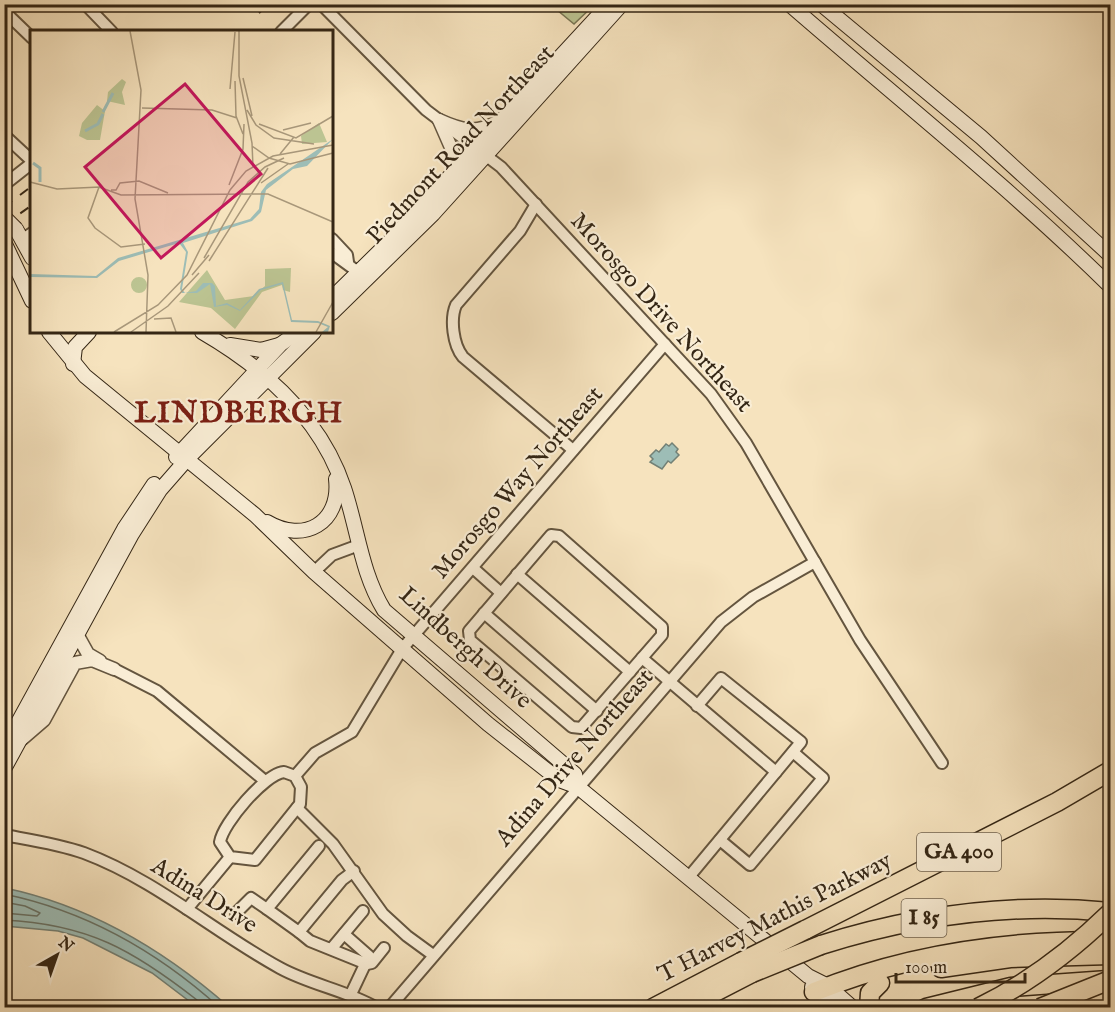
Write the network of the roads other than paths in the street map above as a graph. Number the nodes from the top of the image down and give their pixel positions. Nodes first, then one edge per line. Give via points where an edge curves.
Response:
1 (85, 4) edge
2 (309, 4) edge
3 (321, 4) edge
4 (609, 4) edge
5 (622, 4) edge
6 (789, 4) edge
7 (821, 4) edge
8 (4, 11) edge
9 (110, 30) edge
10 (283, 30) edge
11 (30, 36) edge
12 (439, 120) junction
13 (501, 120) junction
14 (4, 135) edge
15 (480, 151) junction
16 (30, 160) edge
17 (30, 164) edge
18 (454, 171) junction
19 (4, 185) edge
20 (536, 204) junction
21 (4, 217) edge
22 (24, 234) edge
23 (333, 241) edge
24 (4, 242) edge
25 (30, 252) edge
26 (333, 254) edge
27 (1110, 255) edge
28 (348, 262) junction
29 (358, 272) junction
30 (1110, 286) edge
31 (30, 297) edge
32 (333, 297) edge
33 (333, 312) edge
34 (50, 333) edge
35 (87, 333) edge
36 (204, 333) edge
37 (296, 333) edge
38 (313, 333) edge
39 (220, 342) junction
40 (280, 344) junction
41 (665, 344) junction
42 (73, 364) junction
43 (257, 369) junction
44 (268, 378) junction
45 (573, 450) junction
46 (184, 455) junction
47 (332, 456) junction
48 (255, 515) junction
49 (360, 548) junction
50 (815, 562) junction
51 (473, 568) junction
52 (317, 574) junction
53 (517, 574) junction
54 (501, 593) junction
55 (484, 613) junction
56 (78, 636) junction
57 (413, 637) junction
58 (402, 649) junction
59 (642, 658) junction
60 (114, 669) junction
61 (630, 672) junction
62 (669, 682) junction
63 (697, 706) junction
64 (597, 711) junction
65 (22, 740) junction
66 (4, 748) edge
67 (792, 752) junction
68 (942, 763) dead end
69 (4, 769) edge
70 (1110, 771) edge
71 (776, 772) junction
72 (295, 776) junction
73 (265, 782) junction
74 (578, 787) junction
75 (297, 808) junction
76 (4, 835) edge
77 (720, 840) junction
78 (319, 846) dead end
79 (230, 857) junction
80 (354, 871) junction
81 (688, 878) junction
82 (187, 909) junction
83 (267, 909) junction
84 (363, 911) dead end
85 (236, 913) dead end
86 (1110, 913) edge
87 (299, 933) junction
88 (344, 934) junction
89 (1110, 941) edge
90 (332, 948) junction
91 (384, 948) dead end
92 (433, 955) junction
93 (1110, 955) edge
94 (367, 964) junction
95 (747, 968) junction
96 (1110, 980) edge
97 (880, 983) junction
98 (824, 993) edge
99 (351, 994) junction
100 (377, 1008) edge
101 (388, 1008) edge
102 (653, 1008) edge
103 (684, 1008) edge
104 (853, 1008) edge
105 (869, 1008) edge
106 (926, 1008) edge
107 (978, 1008) edge
108 (1040, 1008) edge

1 - 9 street
2 - 10 street
3 - 12 street, Morosgo Drive Northeast
4 - 13 main road, Piedmont Road Northeast
5 - 15 main road, Piedmont Road Northeast
6 - 30 main road via 1056,232
7 - 27 main road via 981,136
8 - 11 street
12 - 13 street via 474,131
12 - 15 street, Morosgo Drive Northeast
12 - 18 street via 453,152
13 - 15 main road, Piedmont Road Northeast
14 - 16 street
15 - 18 main road, Piedmont Road Northeast
15 - 20 street, Morosgo Drive Northeast
15 - 33 main road, Piedmont Road Northeast via 414,234
17 - 19 street
18 - 29 main road, Piedmont Road Northeast
20 - 41 street, Morosgo Drive Northeast
20 - 45 street via 520,231 456,305 452,318 463,357
21 - 22 main road, bridge
22 - 25 main road
23 - 28 street via 347,255
24 - 31 main road
26 - 28 street
28 - 29 street
29 - 32 main road, Piedmont Road Northeast
34 - 42 main road
35 - 42 main road via 75,346
36 - 39 main road, Lindbergh Drive
37 - 40 main road
38 - 44 main road
39 - 40 main road via 261,350
39 - 43 main road, Lindbergh Drive
40 - 43 main road
41 - 45 street, Morosgo Way Northeast
41 - 50 street, Morosgo Drive Northeast via 731,419
42 - 46 main road
43 - 44 main road, Lindbergh Drive
43 - 46 main road
44 - 46 main road
44 - 47 main road, Lindbergh Drive via 305,417
45 - 51 street, Morosgo Way Northeast
46 - 48 main road
46 - 56 main road via 144,513
46 - 66 main road via 136,508
47 - 48 main road via 337,496 331,512 318,525 292,532
47 - 49 main road, Lindbergh Drive
48 - 52 main road
49 - 52 street
49 - 57 main road, Lindbergh Drive via 368,581 378,601
50 - 62 street, Adina Drive Northeast via 736,609
50 - 68 street, Morosgo Drive Northeast via 860,640
51 - 54 street
51 - 57 street, Morosgo Way Northeast
52 - 58 main road
53 - 54 street
53 - 59 street via 551,535 559,536 662,627 662,635
53 - 61 street
54 - 55 street
55 - 64 street
55 - 64 street via 469,631 470,640 478,647 572,727 582,728
56 - 60 street via 88,654
56 - 65 main road
57 - 58 street, Morosgo Way Northeast
57 - 74 main road, Lindbergh Drive via 575,774
58 - 72 street, Morosgo Way Northeast via 352,732 315,753
58 - 74 main road via 504,737 559,780
59 - 61 street
59 - 62 street
60 - 65 street via 92,660 75,663 44,720
60 - 73 street via 157,691
61 - 64 street
62 - 63 street
62 - 74 street, Adina Drive Northeast
63 - 67 street via 721,678 801,742
63 - 71 street
65 - 69 main road
67 - 71 street
67 - 77 street via 823,778 816,787 750,865
70 - 95 highway, T Harvey Mathis Parkway / GA 400, bridge via 805,930
71 - 77 street
72 - 73 street via 276,773
72 - 75 street via 301,787
73 - 79 street via 223,831 220,842
74 - 81 main road
74 - 92 street, Adina Drive Northeast
75 - 79 street via 255,860
75 - 80 street
76 - 82 street, Adina Drive via 84,853
77 - 81 street
78 - 83 street
79 - 82 street
80 - 87 street via 342,880
80 - 92 street via 383,914
81 - 98 main road
82 - 99 street, Adina Drive via 304,981
83 - 85 street via 251,898
83 - 87 street
84 - 88 street
86 - 95 highway, I 85, bridge via 1031,908 949,914 868,930
86 - 107 highway, bridge via 1074,946
87 - 90 street
88 - 90 street
88 - 94 street via 369,956
89 - 98 highway via 980,948 918,961
90 - 94 street
91 - 94 street
92 - 101 street, Adina Drive Northeast
93 - 97 highway via 1010,958 955,965
94 - 99 street
95 - 102 highway, T Harvey Mathis Parkway / GA 400
95 - 103 highway, I 85
96 - 106 highway via 1011,987
96 - 108 highway, bridge
97 - 98 highway
97 - 105 highway via 870,993
98 - 104 main road
99 - 100 street, Adina Drive

